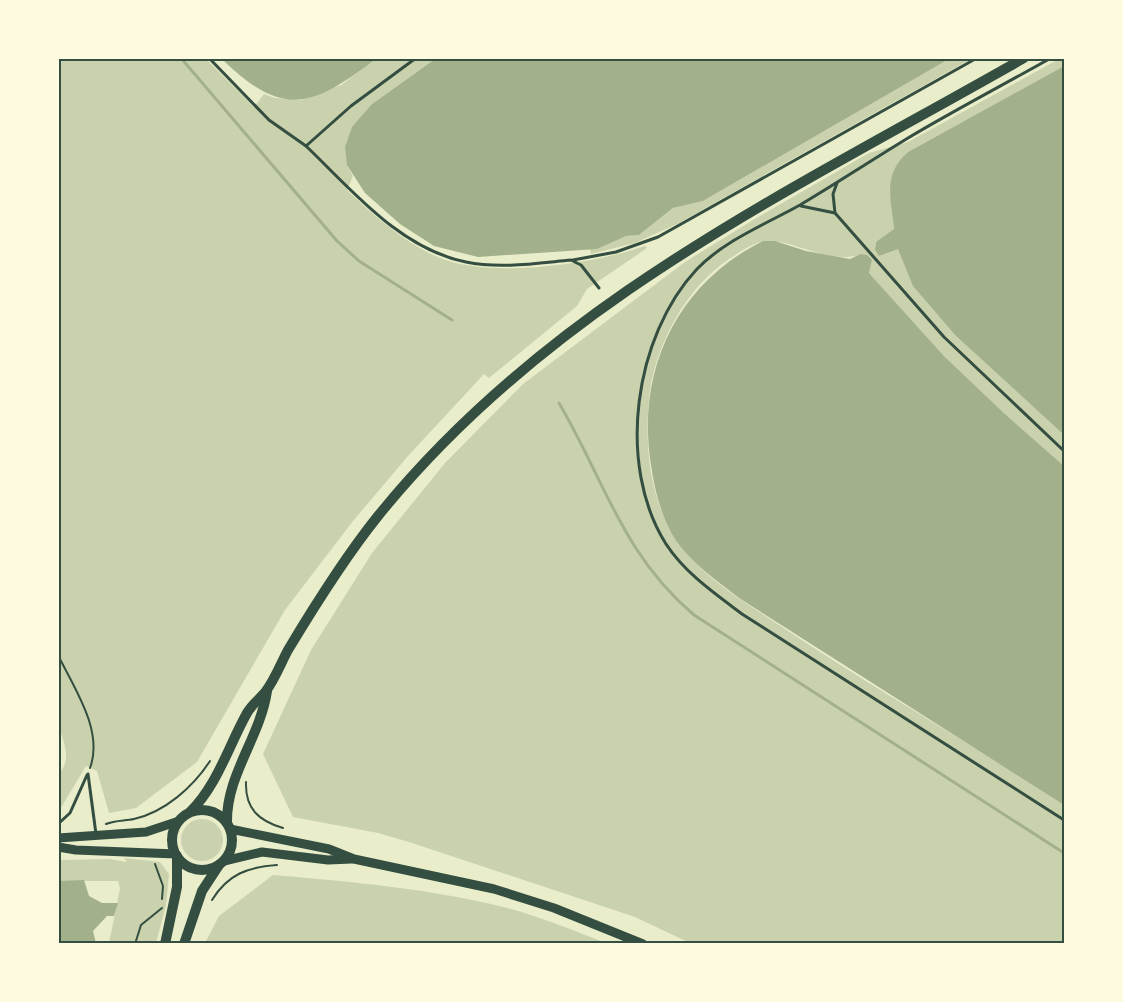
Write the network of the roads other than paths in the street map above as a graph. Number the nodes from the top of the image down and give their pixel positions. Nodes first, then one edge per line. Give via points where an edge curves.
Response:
1 (209, 58) edge
2 (416, 58) edge
3 (977, 58) edge
4 (1024, 58) edge
5 (1051, 58) edge
6 (306, 146) junction
7 (838, 182) junction
8 (799, 205) junction
9 (835, 213) junction
10 (571, 260) junction
11 (599, 288) dead end
12 (1065, 451) edge
13 (267, 690) junction
14 (190, 812) junction
15 (1065, 820) edge
16 (179, 821) junction
17 (58, 824) edge
18 (229, 826) junction
19 (96, 834) junction
20 (58, 838) edge
21 (58, 847) edge
22 (176, 855) junction
23 (354, 859) junction
24 (222, 862) junction
25 (165, 944) edge
26 (184, 944) edge
27 (643, 944) edge

1 - 6 lane via 269,120
2 - 6 lane via 351,106
3 - 10 lane via 657,237 616,252
4 - 13 highway via 706,237 526,364 466,419 377,517 315,608
5 - 7 lane
6 - 10 lane via 370,208 412,240 438,253 478,264
7 - 8 lane
7 - 9 lane via 833,194
8 - 9 lane
8 - 15 lane via 747,232 698,268 677,295 656,334 642,377 638,429 642,480 654,520 666,544 686,569 742,614
9 - 12 lane via 944,337
10 - 11 lane via 581,265
13 - 14 highway via 250,708 210,787
13 - 18 highway via 264,713 228,794
14 - 16 highway
14 - 18 highway via 211,811
16 - 19 main road via 146,832
16 - 22 highway via 173,834
17 - 19 lane via 70,813 88,774
18 - 23 main road via 329,849
18 - 24 highway via 232,846
19 - 20 main road
21 - 22 main road
22 - 24 highway via 196,869 208,869
22 - 25 highway via 177,887
23 - 24 main road via 328,860 272,852
23 - 27 main road via 494,889
24 - 26 highway via 202,891

